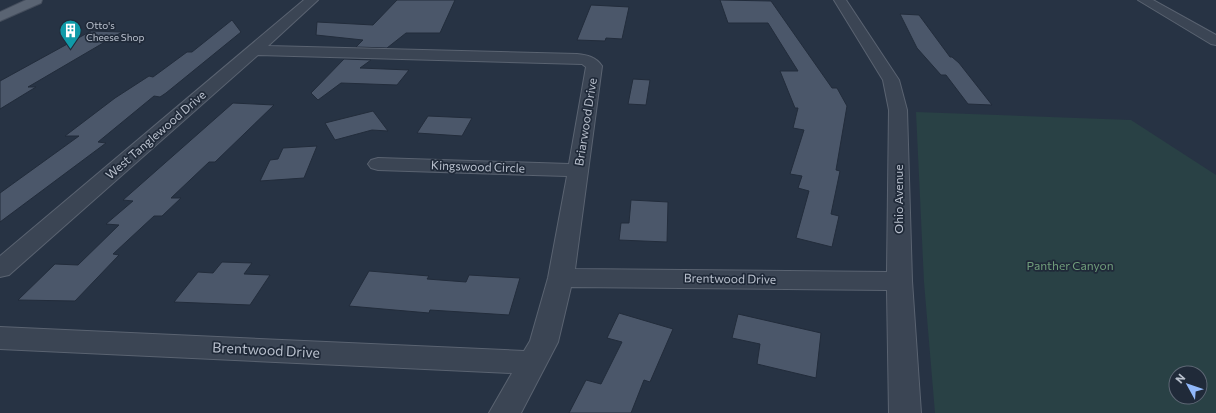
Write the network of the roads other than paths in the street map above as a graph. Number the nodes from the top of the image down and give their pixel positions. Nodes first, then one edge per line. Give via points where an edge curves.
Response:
1 (36, 0) edge
2 (312, 0) edge
3 (840, 0) edge
4 (1144, 0) edge
5 (0, 17) edge
6 (1216, 41) edge
7 (253, 50) junction
8 (378, 164) dead end
9 (578, 170) junction
10 (0, 269) edge
11 (561, 278) junction
12 (899, 281) junction
13 (0, 338) edge
14 (532, 363) junction
15 (505, 413) edge
16 (905, 413) edge

1 - 5 main road
2 - 7 street, West Tanglewood Drive
3 - 12 street, Ohio Avenue via 891,80 898,106
4 - 6 street
7 - 9 street, Briarwood Drive via 586,60 591,62 594,70
7 - 10 street, West Tanglewood Drive
8 - 9 street, Kingswood Circle
9 - 11 street, Briarwood Drive
11 - 12 street, Brentwood Drive
11 - 14 street, Briarwood Drive via 544,342
12 - 16 street, Ohio Avenue
13 - 14 street, Brentwood Drive
14 - 15 street, Briarwood Drive

